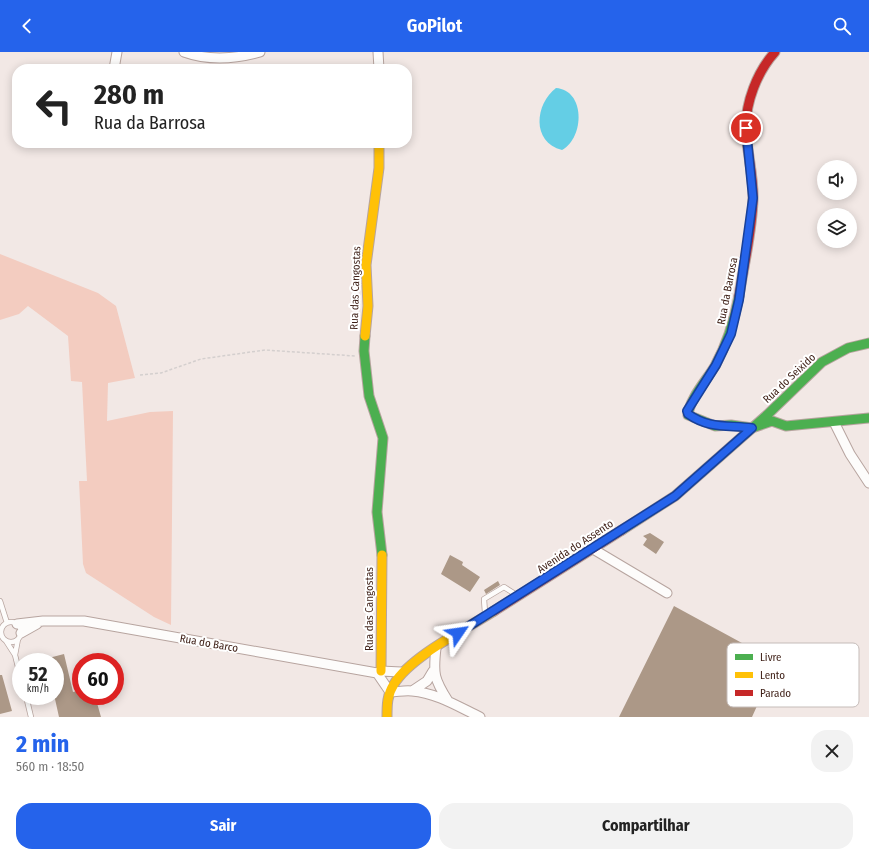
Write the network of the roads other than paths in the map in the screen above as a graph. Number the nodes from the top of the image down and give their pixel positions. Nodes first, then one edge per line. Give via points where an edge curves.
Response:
1 (117, 52) edge
2 (184, 52) edge
3 (260, 52) edge
4 (378, 52) edge
5 (775, 52) edge
6 (115, 64) edge
7 (379, 64) edge
8 (379, 148) edge
9 (869, 343) edge
10 (869, 418) edge
11 (834, 422) junction
12 (752, 428) junction
13 (869, 483) edge
14 (593, 549) junction
15 (667, 594) dead end
16 (518, 596) junction
17 (0, 601) edge
18 (485, 617) junction
19 (7, 623) junction
20 (1, 629) edge
21 (19, 632) junction
22 (3, 639) edge
23 (436, 648) junction
24 (14, 653) edge
25 (15, 653) edge
26 (433, 671) junction
27 (379, 672) junction
28 (401, 672) junction
29 (412, 691) junction
30 (390, 692) junction
31 (448, 701) junction
32 (29, 705) edge
33 (32, 717) edge
34 (387, 717) edge
35 (480, 717) edge

1 - 6 street
2 - 3 street via 221,58 239,58
4 - 7 street
5 - 12 street, Rua da Barrosa via 767,61 753,89 748,114 746,128 753,198 748,244 734,322 716,365 687,411 694,419 714,426
8 - 27 street, Rua das Cangostas via 379,168 366,265 368,306 364,357 369,396 383,438 377,512 382,554
9 - 12 street, Rua do Seixido via 848,348 822,362
10 - 11 street, Rua da Barrosa
11 - 12 street, Rua da Barrosa via 786,426 772,421
11 - 13 street via 850,454
12 - 14 street, Avenida do Assento via 675,496
14 - 15 street
14 - 16 street, Avenida do Assento
16 - 18 street, Avenida do Assento
16 - 18 lane via 504,587 484,599
17 - 19 lane
18 - 23 street, Avenida do Assento
19 - 20 lane
19 - 21 lane
20 - 22 lane
21 - 22 lane via 13,642
21 - 25 lane
21 - 27 street, Rua do Barco via 40,622 84,621
22 - 24 lane
23 - 26 street
23 - 28 street, Avenida do Assento
26 - 29 street via 427,681
26 - 31 street
27 - 28 street, Rua do Barco
27 - 30 street
28 - 30 street
29 - 30 street
29 - 31 street
30 - 34 street
31 - 35 street
32 - 33 lane

